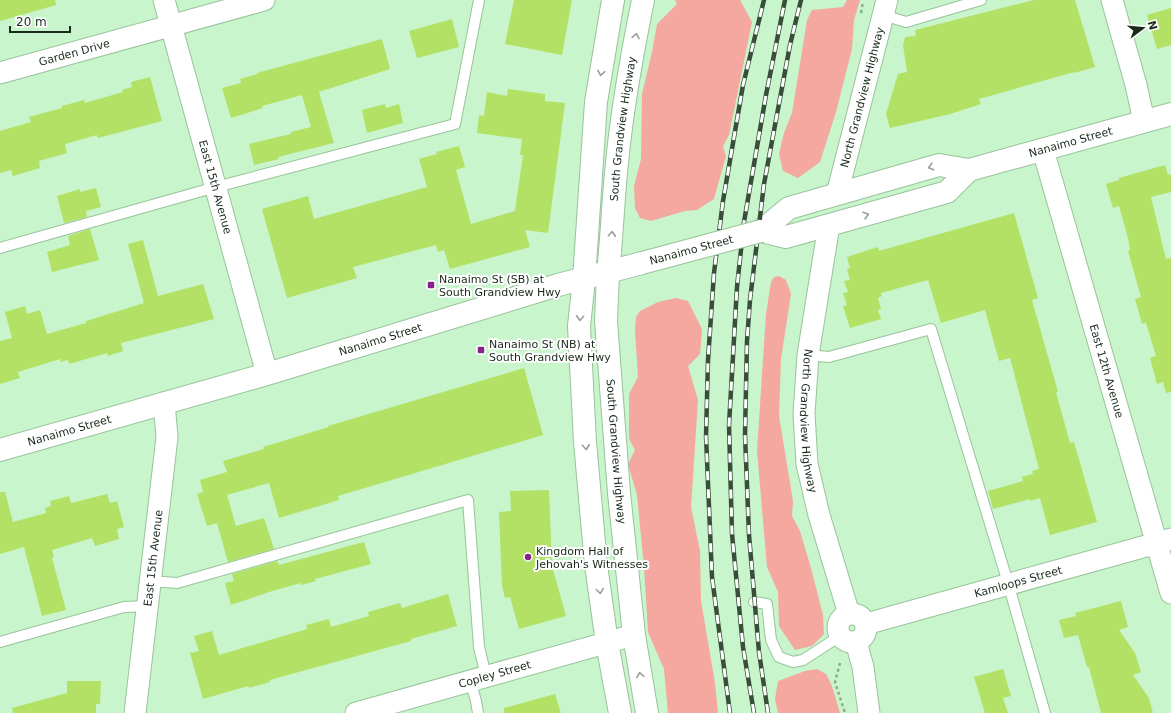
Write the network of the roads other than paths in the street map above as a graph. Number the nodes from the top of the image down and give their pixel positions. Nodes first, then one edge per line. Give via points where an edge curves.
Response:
1 (164, 0) edge
2 (264, 0) edge
3 (479, 0) edge
4 (612, 0) edge
5 (643, 0) edge
6 (981, 0) edge
7 (1112, 0) edge
8 (885, 7) edge
9 (171, 25) junction
10 (0, 73) edge
11 (1171, 114) edge
12 (1144, 121) junction
13 (1043, 150) junction
14 (970, 170) junction
15 (216, 188) junction
16 (837, 194) junction
17 (829, 225) junction
18 (761, 231) junction
19 (0, 248) edge
20 (608, 273) junction
21 (584, 279) junction
22 (808, 355) junction
23 (267, 374) junction
24 (164, 403) junction
25 (0, 450) edge
26 (1164, 541) edge
27 (150, 581) junction
28 (1008, 584) junction
29 (1171, 593) edge
30 (754, 602) dead end
31 (148, 606) junction
32 (853, 629) junction
33 (634, 635) junction
34 (0, 642) edge
35 (607, 643) junction
36 (478, 678) junction
37 (135, 713) edge
38 (356, 713) edge
39 (478, 713) edge
40 (620, 713) edge
41 (647, 713) edge
42 (869, 713) edge
43 (1046, 713) edge

1 - 9 street, East 15th Avenue
2 - 9 street, Garden Drive
3 - 15 lane via 455,124
4 -> 21 main road via 596,102
20 -> 5 main road, South Grandview Highway via 617,162
6 - 8 lane via 906,22
7 - 12 street
8 - 16 street, North Grandview Highway
9 - 10 street, Garden Drive
9 - 15 street, East 15th Avenue
11 - 12 main road, Nanaimo Street
12 - 13 main road, Nanaimo Street
13 - 14 main road, Nanaimo Street
13 - 26 street, East 12th Avenue
14 -> 16 main road, Nanaimo Street via 939,165
17 -> 14 main road, Nanaimo Street via 947,192
15 - 19 lane
15 - 23 street, East 15th Avenue
16 - 18 main road, Nanaimo Street via 790,208
17 - 18 main road, Nanaimo Street via 786,237
17 - 22 street, North Grandview Highway
18 - 20 main road, Nanaimo Street, bridge
20 - 21 main road, Nanaimo Street
20 - 33 main road, South Grandview Highway via 608,351 618,486
21 - 23 main road, Nanaimo Street
21 -> 35 main road via 579,326 585,442 596,565
22 - 28 lane via 829,357 931,329
22 - 32 street, North Grandview Highway via 804,414 807,464 819,515
23 - 24 main road, Nanaimo Street
24 - 25 main road, Nanaimo Street
24 - 27 street, East 15th Avenue via 168,437
26 - 28 street, Kamloops Street
26 - 29 street, East 12th Avenue
27 - 31 street, East 15th Avenue
27 - 36 lane via 177,583 468,500 479,647
28 - 32 street, Kamloops Street
28 - 43 lane
30 - 32 lane via 767,604 771,640 779,657 793,662 803,660
31 - 34 lane via 124,606
31 - 37 street, East 15th Avenue
32 - 42 street, North Grandview Highway via 863,667
33 - 35 street, Copley Street
41 -> 33 main road, South Grandview Highway
35 - 36 street, Copley Street
35 - 40 main road
36 - 38 street, Copley Street
36 - 39 lane

